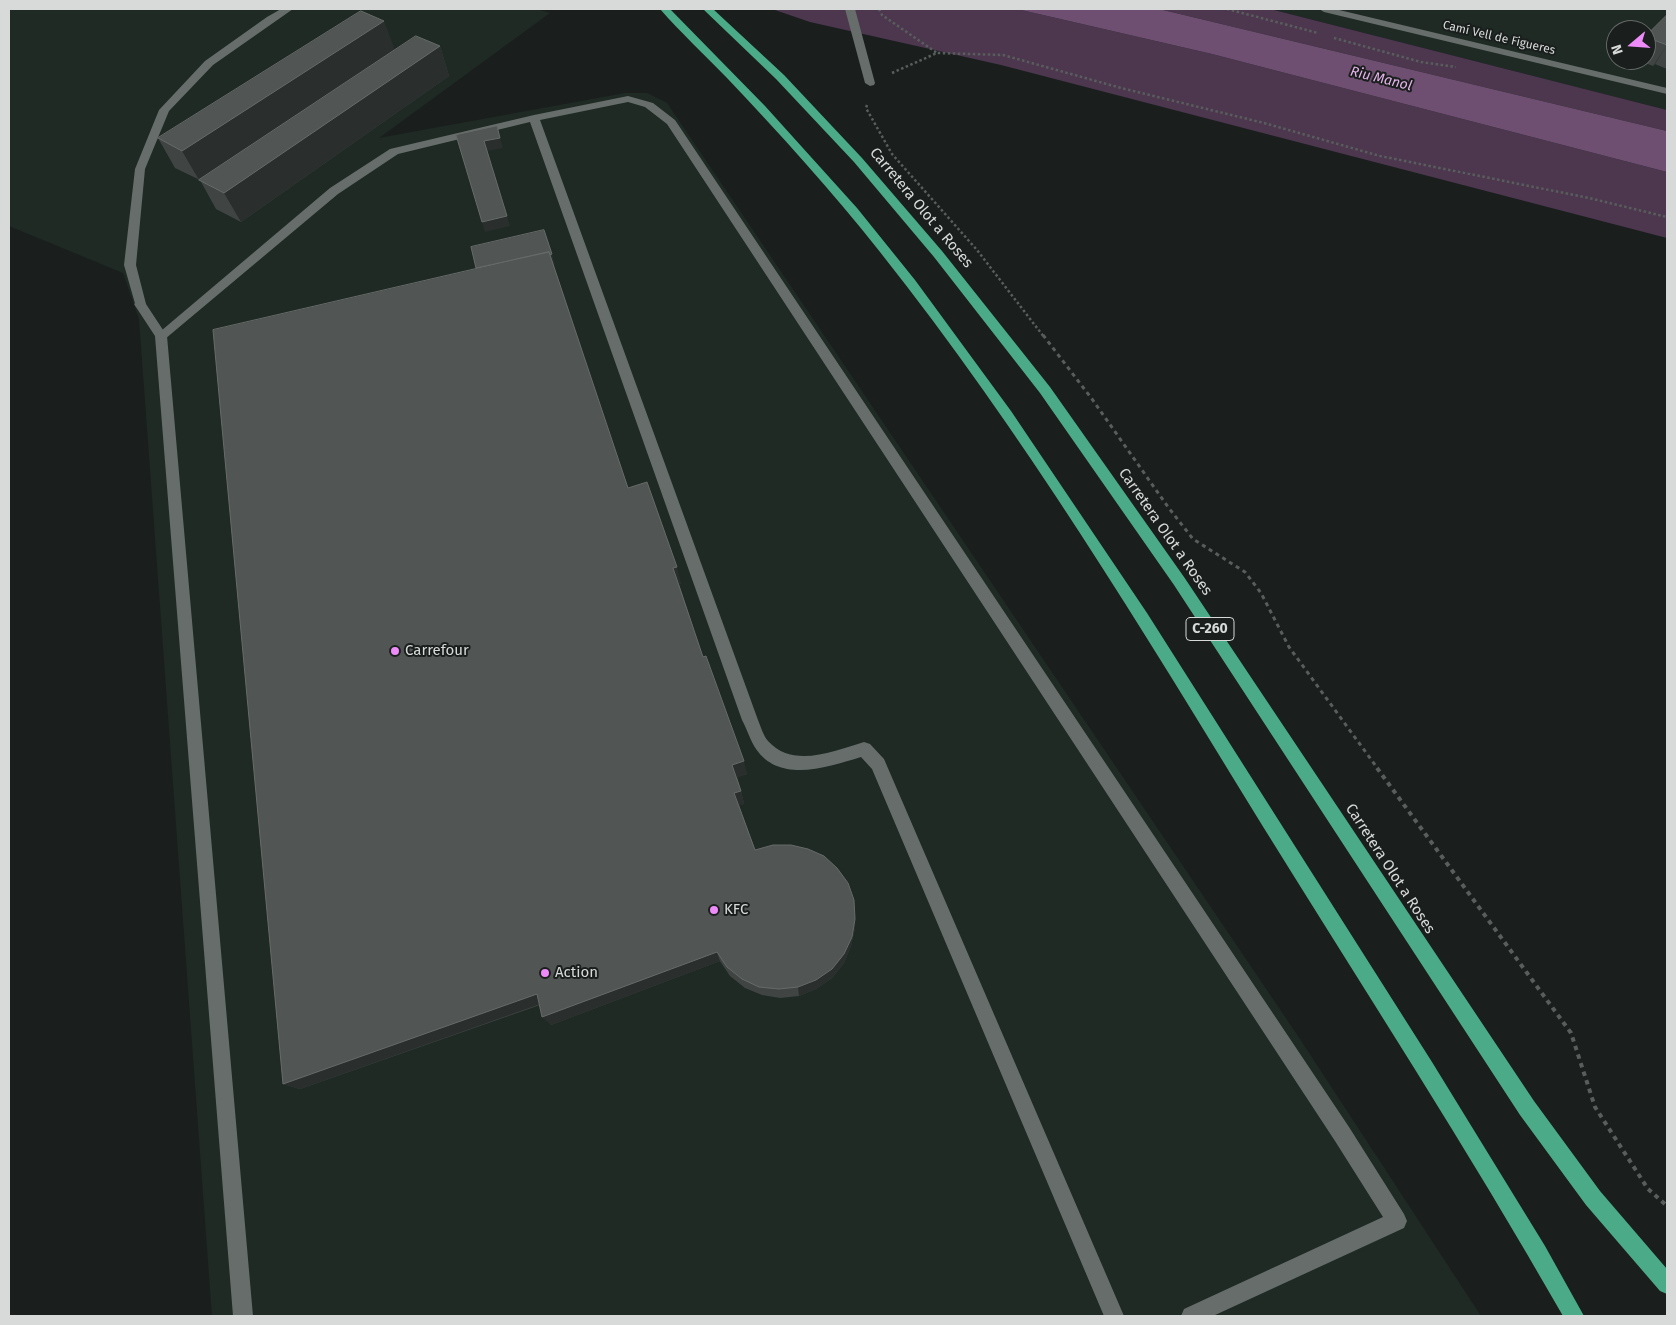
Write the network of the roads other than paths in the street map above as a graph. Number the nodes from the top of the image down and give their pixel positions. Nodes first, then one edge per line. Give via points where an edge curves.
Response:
1 (288, 9) edge
2 (665, 9) edge
3 (708, 9) edge
4 (850, 9) edge
5 (1324, 9) edge
6 (870, 82) road end
7 (1667, 91) edge
8 (534, 118) junction
9 (161, 336) junction
10 (1667, 1284) edge
11 (243, 1316) edge
12 (1114, 1316) edge
13 (1191, 1316) edge
14 (1574, 1316) edge

1 - 9 street via 208,63 164,110 140,170 130,265 140,304
2 - 14 highway via 748,91 821,172 910,281 1001,404 1124,588 1486,1165
3 - 10 highway, Carretera Olot a Roses / C-260 via 780,77 858,160 938,254 1045,390 1179,581 1527,1108 1593,1198
4 - 6 street
5 - 7 street, Camí Vell de Figueres
8 - 9 street via 394,151 334,191
8 - 12 street via 724,649 762,745 780,761 807,764 864,749 878,764
8 - 13 street via 628,99 649,106 671,122 1398,1221
9 - 11 street

